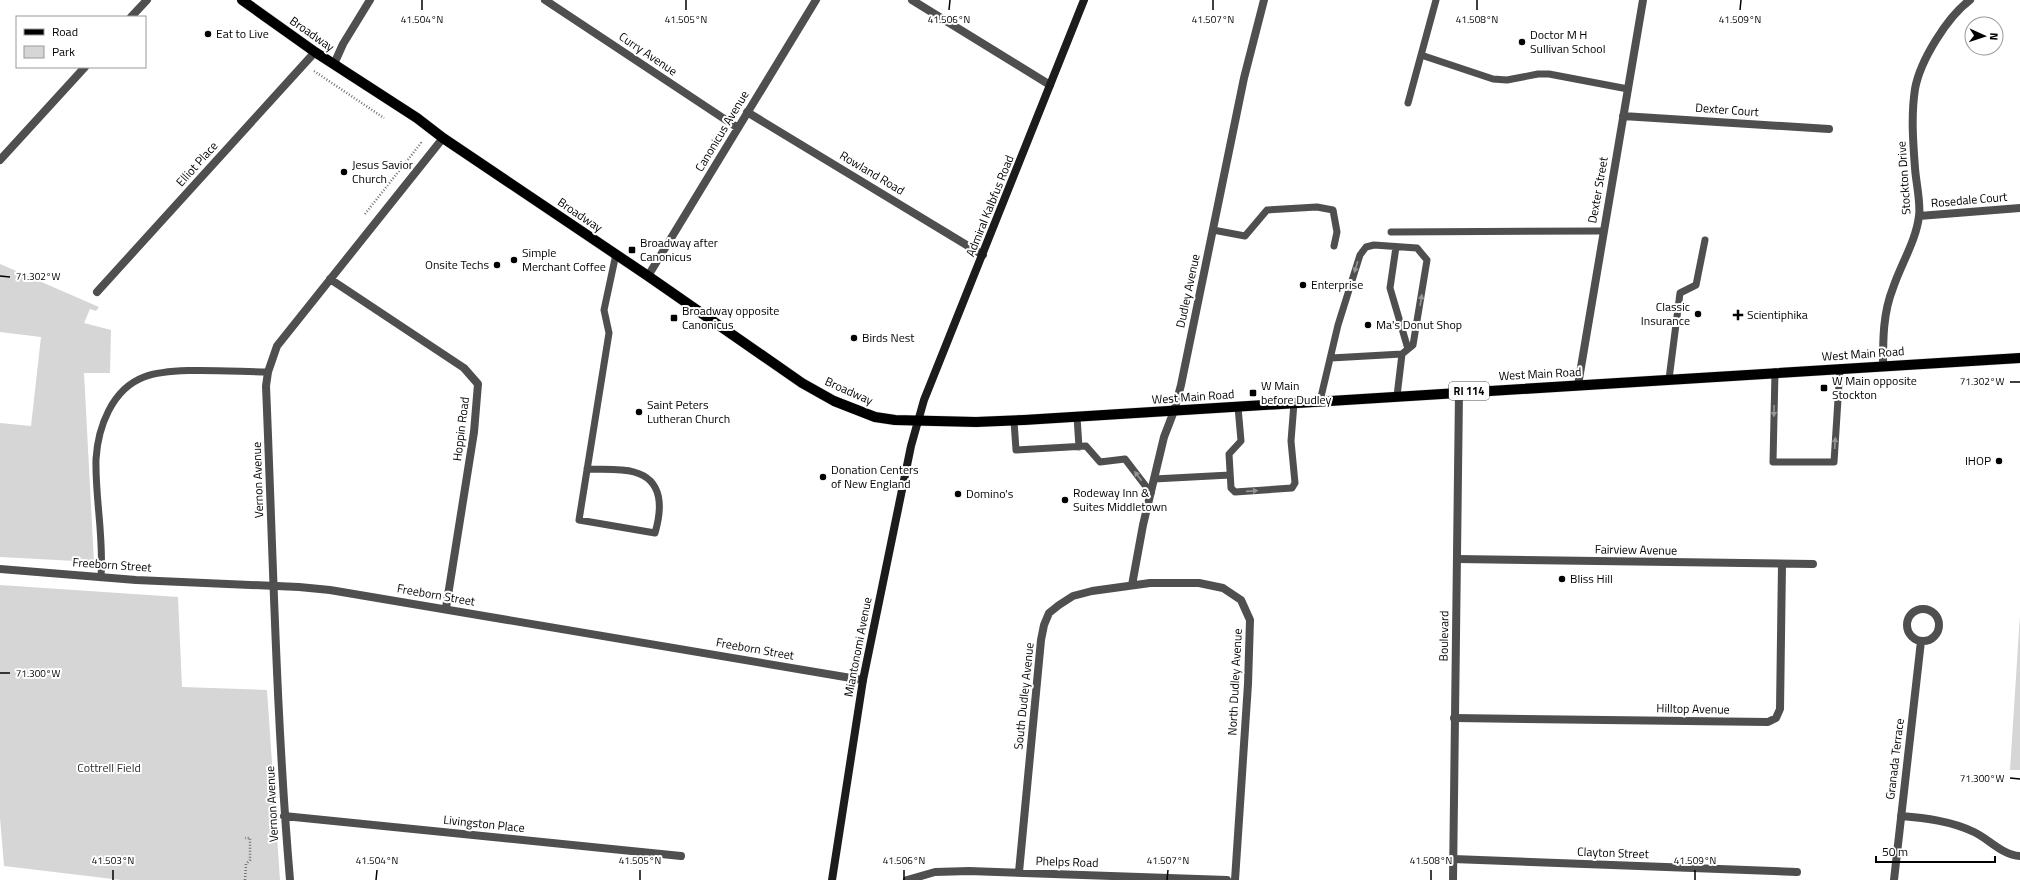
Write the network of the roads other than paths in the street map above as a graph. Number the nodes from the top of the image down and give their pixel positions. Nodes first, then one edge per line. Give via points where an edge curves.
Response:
1 (147, 0) edge
2 (242, 0) edge
3 (370, 0) edge
4 (545, 0) edge
5 (912, 0) edge
6 (1084, 0) edge
7 (1264, 0) edge
8 (1436, 0) edge
9 (1643, 0) edge
10 (1970, 0) edge
11 (812, 2) edge
12 (132, 16) edge
13 (315, 52) junction
14 (1421, 55) junction
15 (334, 64) junction
16 (84, 68) edge
17 (1050, 85) junction
18 (1628, 89) junction
19 (1408, 103) dead end
20 (747, 112) junction
21 (1623, 116) junction
22 (738, 128) junction
23 (1829, 129) dead end
24 (443, 138) junction
25 (0, 160) edge
26 (2020, 208) edge
27 (1919, 216) junction
28 (1213, 230) junction
29 (1603, 231) junction
30 (1391, 232) dead end
31 (1705, 240) dead end
32 (1334, 246) dead end
33 (1396, 247) junction
34 (616, 254) junction
35 (983, 254) junction
36 (648, 276) junction
37 (330, 279) junction
38 (97, 292) dead end
39 (1405, 352) junction
40 (1331, 358) junction
41 (2020, 358) edge
42 (1883, 366) junction
43 (1840, 368) junction
44 (268, 372) junction
45 (1775, 372) junction
46 (1669, 379) junction
47 (1578, 385) junction
48 (1459, 392) junction
49 (1397, 396) junction
50 (1320, 401) junction
51 (1294, 403) junction
52 (1238, 407) junction
53 (1174, 411) junction
54 (1077, 417) junction
55 (918, 421) junction
56 (1014, 421) junction
57 (1079, 447) junction
58 (587, 469) junction
59 (1230, 475) junction
60 (1154, 479) junction
61 (1151, 493) junction
62 (1457, 559) junction
63 (1782, 564) junction
64 (1814, 564) dead end
65 (0, 569) edge
66 (100, 577) junction
67 (274, 585) junction
68 (1132, 585) junction
69 (446, 608) junction
70 (1921, 641) dead end
71 (864, 680) junction
72 (1454, 718) junction
73 (284, 816) junction
74 (1901, 816) junction
75 (681, 856) dead end
76 (2020, 856) edge
77 (1453, 860) junction
78 (1019, 872) junction
79 (1797, 872) dead end
80 (1164, 879) edge
81 (290, 880) edge
82 (832, 880) edge
83 (907, 880) edge
84 (1227, 880) edge
85 (1235, 880) edge
86 (1453, 880) edge
87 (1894, 880) edge

1 - 12 street
2 - 13 main road, Broadway
3 - 15 street
4 - 22 street, Curry Avenue
5 - 17 street
6 - 17 main road, Admiral Kalbfus Road
7 - 28 street, Dudley Avenue via 1244,78
8 - 14 lane
9 - 18 street, Dexter Street
10 - 27 street, Stockton Drive via 1942,31 1930,50 1915,88 1913,137
11 - 20 street, Canonicus Avenue
13 - 15 main road, Broadway
13 - 38 street, Elliot Place
14 - 18 lane via 1493,79 1507,80 1549,74
14 - 19 lane
15 - 24 main road, Broadway
16 - 25 street
17 - 35 main road, Admiral Kalbfus Road
18 - 21 street, Dexter Street
20 - 22 street, Canonicus Avenue
20 - 35 street, Rowland Road
21 - 23 street, Dexter Court
21 - 29 street, Dexter Street
22 - 36 street, Canonicus Avenue
24 - 34 main road, Broadway
24 - 37 street, Vernon Avenue
26 - 27 street, Rosedale Court
27 - 42 street, Stockton Drive via 1915,234 1888,304 1883,330
28 - 32 lane via 1245,236 1267,210 1324,207 1334,210
28 - 53 street, Dudley Avenue
29 - 30 lane
29 - 47 street, Dexter Street
31 - 46 lane via 1696,285 1680,293
33 - 39 lane via 1390,288
39 -> 33 lane via 1413,345 1427,260 1417,248
33 -> 40 lane via 1374,245 1366,247 1360,255 1338,325
34 - 36 main road, Broadway
34 - 58 lane via 604,310 609,333
35 - 55 main road, Admiral Kalbfus Road via 924,400
36 - 55 main road, Broadway via 802,383 834,401 875,417
37 - 44 street, Vernon Avenue via 277,346
37 - 69 street, Hoppin Road via 464,368 478,384 474,432
39 - 40 lane
39 - 49 lane
40 - 50 lane
41 - 42 main road, West Main Road / RI 114
42 - 43 main road, West Main Road / RI 114
43 - 45 main road, West Main Road / RI 114
45 -> 43 lane via 1774,462 1834,462
44 - 66 lane via 166,371 143,377 123,391 108,409 96,458 102,558
44 - 67 street, Vernon Avenue via 266,386
45 - 46 main road, West Main Road / RI 114
46 - 47 main road, West Main Road / RI 114
47 - 48 main road, West Main Road / RI 114
48 - 49 main road, West Main Road / RI 114
48 - 62 street, Boulevard
49 - 50 main road, West Main Road / RI 114
50 - 51 main road, West Main Road / RI 114
51 - 52 main road, West Main Road / RI 114
59 -> 51 lane via 1231,488 1235,492 1292,488 1295,483 1291,441
52 - 53 main road, West Main Road / RI 114
52 - 59 lane via 1241,441 1229,454
53 - 54 main road, West Main Road / RI 114
53 - 60 street, Dudley Avenue via 1164,437
54 - 56 main road, West Main Road / RI 114
54 - 57 lane
55 - 56 main road, West Main Road / RI 114
55 - 71 main road, Miantonomi Avenue
56 - 57 lane via 1016,450
61 -> 57 lane via 1125,459 1100,462 1086,446
58 - 58 lane via 579,520 656,533 661,514 659,498 647,478 634,472
59 - 60 lane
60 - 61 street, Dudley Avenue
61 - 68 street, Dudley Avenue
62 - 63 street, Fairview Avenue
62 - 72 street, Boulevard
63 - 64 street, Fairview Avenue
63 - 72 street, Hilltop Avenue via 1780,709 1776,718 1768,722
65 - 66 street, Freeborn Street
66 - 67 street, Freeborn Street
67 - 69 street, Freeborn Street via 330,590
67 - 73 street, Vernon Avenue
68 - 78 street, South Dudley Avenue via 1073,596 1059,604 1046,617 1041,640
68 - 85 street, North Dudley Avenue via 1177,582 1212,585 1233,593 1247,610 1250,620 1248,684
69 - 71 street, Freeborn Street
70 - 74 street, Granada Terrace
71 - 82 main road, Miantonomi Avenue
72 - 77 street, Boulevard
73 - 75 street, Livingston Place
73 - 81 street, Vernon Avenue
74 - 76 street via 1933,819 1974,832 2002,850
74 - 87 street, Granada Terrace
77 - 79 street, Clayton Street
77 - 86 street, Boulevard
78 - 80 street, Phelps Road
78 - 83 street, Phelps Road via 935,872
80 - 84 street, Phelps Road

